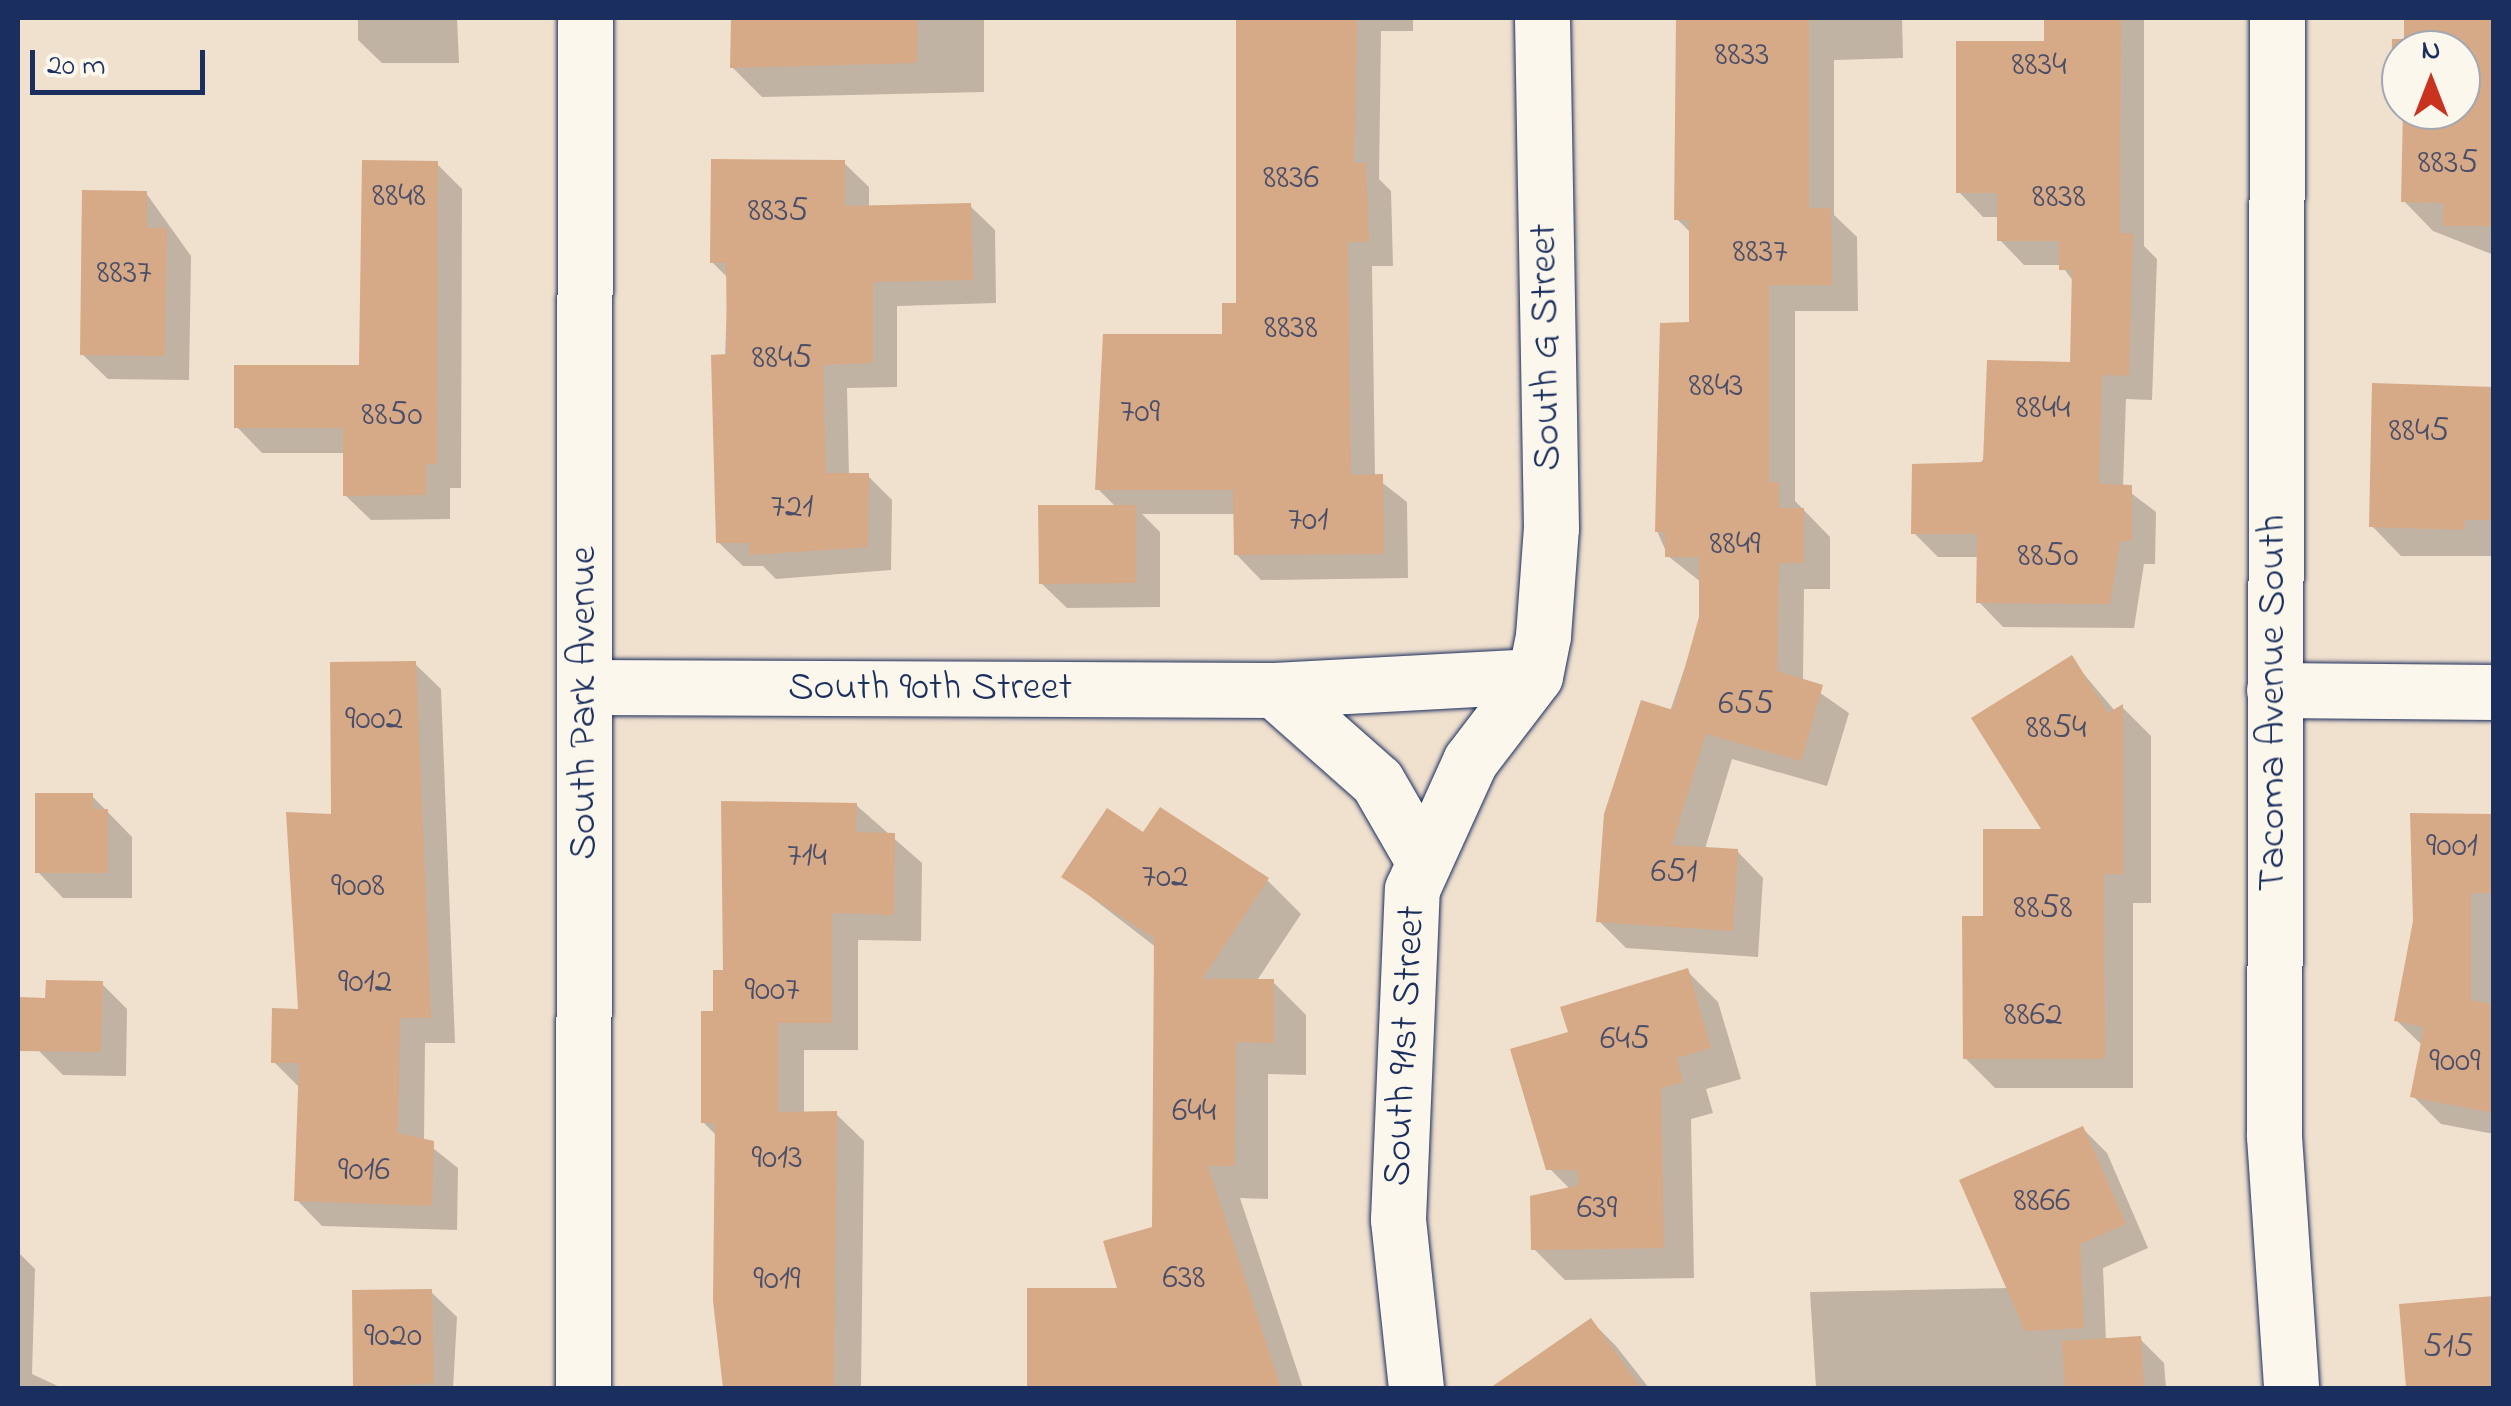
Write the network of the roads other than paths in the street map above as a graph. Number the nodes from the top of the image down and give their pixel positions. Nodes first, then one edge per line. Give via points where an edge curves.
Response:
1 (584, 18) edge
2 (1542, 18) edge
3 (2277, 18) edge
4 (1535, 676) junction
5 (586, 686) junction
6 (1274, 690) junction
7 (2274, 690) junction
8 (2494, 692) edge
9 (1422, 859) junction
10 (583, 1388) edge
11 (1416, 1388) edge
12 (2292, 1388) edge

1 - 5 street, South Park Avenue
2 - 4 street, South G Street via 1551,528
3 - 7 street, Tacoma Avenue South
4 - 6 street, South 90th Street
4 - 9 street, South 91st Street via 1470,761
5 - 6 street, South 90th Street
5 - 10 street, South Park Avenue
6 - 9 street via 1377,782
7 - 8 street
7 - 12 street, Tacoma Avenue South via 2274,1136
9 - 11 street, South 91st Street via 1406,929 1398,1219

